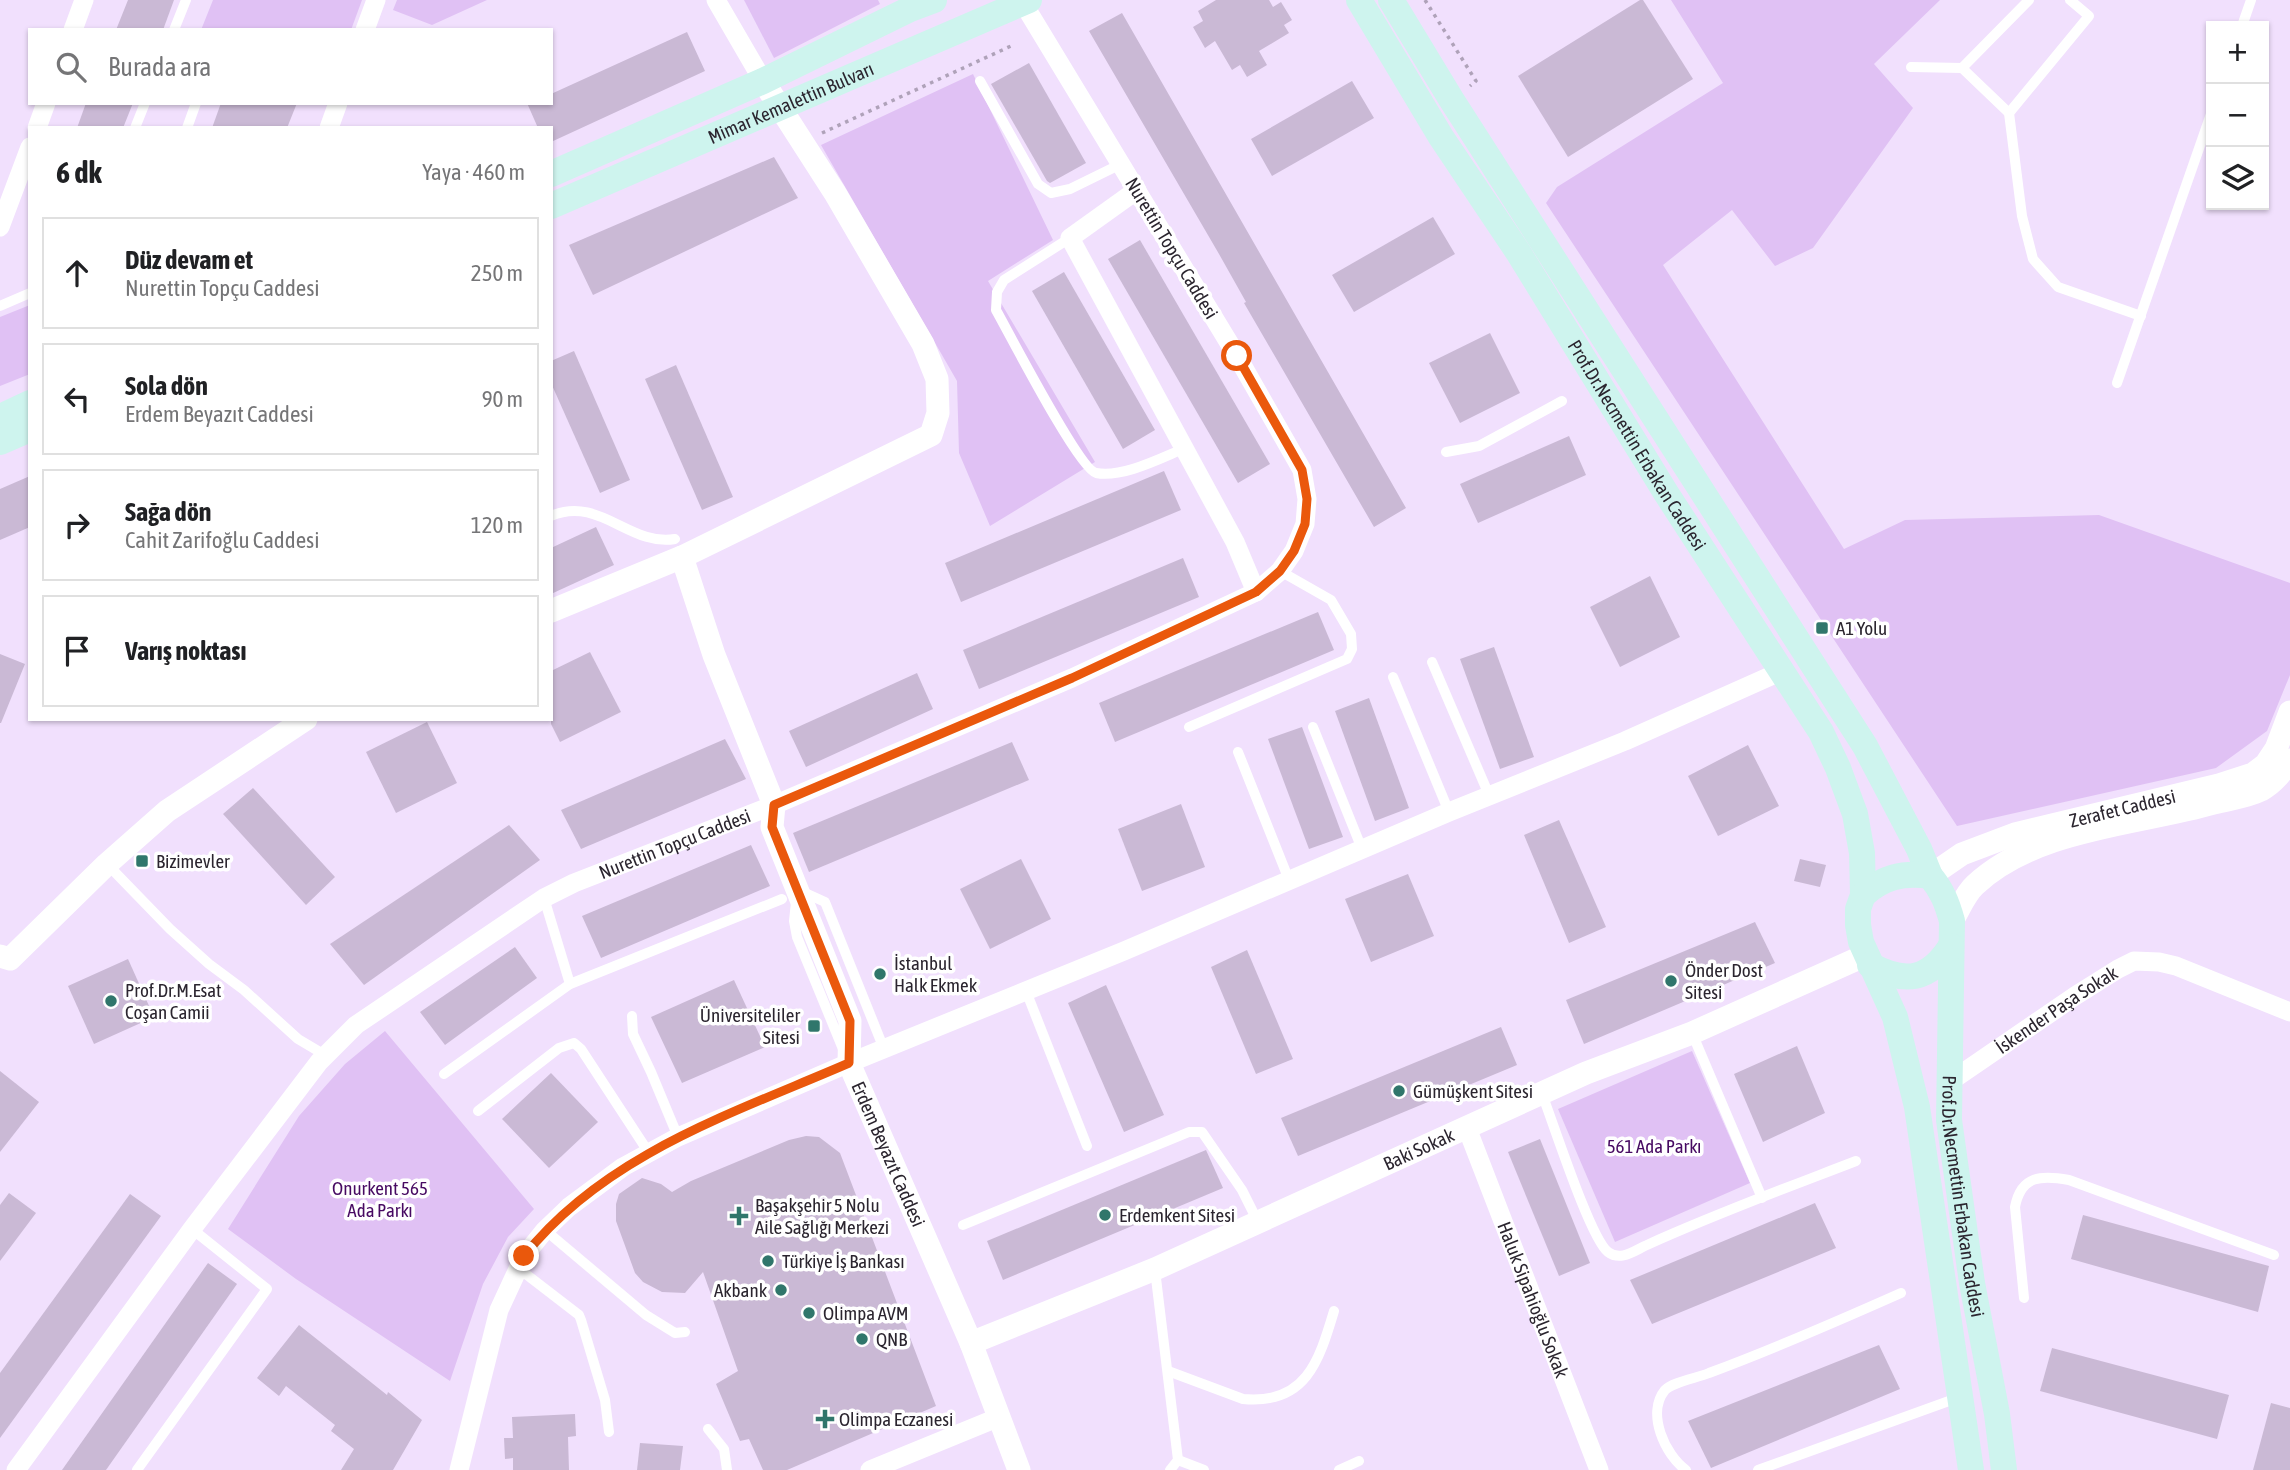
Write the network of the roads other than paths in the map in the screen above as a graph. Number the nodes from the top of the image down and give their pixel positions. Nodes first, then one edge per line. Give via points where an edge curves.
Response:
1 (85, 0) edge
2 (187, 0) edge
3 (376, 0) edge
4 (716, 0) edge
5 (934, 0) edge
6 (1359, 0) edge
7 (1391, 0) edge
8 (2029, 0) edge
9 (2070, 0) edge
10 (2251, 0) edge
11 (1026, 1) edge
12 (2244, 21) edge
13 (74, 28) edge
14 (175, 28) edge
15 (366, 28) edge
16 (1911, 67) dead end
17 (1962, 68) junction
18 (763, 81) junction
19 (980, 81) dead end
20 (45, 105) edge
21 (144, 105) edge
22 (195, 105) edge
23 (337, 105) edge
24 (780, 107) junction
25 (2009, 113) junction
26 (38, 126) edge
27 (136, 126) edge
28 (188, 126) edge
29 (330, 126) edge
30 (2206, 128) edge
31 (28, 152) edge
32 (1121, 164) junction
33 (553, 173) edge
34 (1137, 190) junction
35 (553, 205) edge
36 (0, 227) edge
37 (1070, 239) junction
38 (28, 293) edge
39 (0, 306) edge
40 (2141, 316) junction
41 (2117, 383) dead end
42 (1562, 401) dead end
43 (28, 405) edge
44 (0, 416) edge
45 (28, 430) edge
46 (0, 442) edge
47 (1183, 449) junction
48 (1446, 452) dead end
49 (553, 515) edge
50 (678, 548) junction
51 (1280, 571) junction
52 (1256, 592) junction
53 (553, 610) edge
54 (1432, 662) dead end
55 (1782, 671) junction
56 (1393, 677) dead end
57 (2290, 712) edge
58 (303, 721) edge
59 (1189, 727) dead end
60 (1313, 727) dead end
61 (1238, 752) dead end
62 (2290, 760) edge
63 (1489, 795) junction
64 (774, 805) junction
65 (1448, 811) junction
66 (1362, 849) junction
67 (107, 864) junction
68 (1930, 876) junction
69 (1289, 880) junction
70 (790, 894) junction
71 (544, 898) junction
72 (1861, 902) junction
73 (1952, 934) junction
74 (1868, 960) junction
75 (3, 962) edge
76 (569, 984) junction
77 (1026, 991) junction
78 (2290, 1012) edge
79 (632, 1016) dead end
80 (1692, 1033) junction
81 (884, 1049) junction
82 (326, 1055) junction
83 (849, 1063) junction
84 (444, 1074) dead end
85 (1948, 1083) junction
86 (1542, 1094) junction
87 (478, 1111) dead end
88 (1467, 1128) junction
89 (678, 1137) junction
90 (1087, 1146) dead end
91 (649, 1153) junction
92 (1856, 1161) dead end
93 (1762, 1198) junction
94 (1259, 1223) junction
95 (963, 1225) dead end
96 (192, 1229) junction
97 (545, 1230) junction
98 (2274, 1255) dead end
99 (518, 1268) junction
100 (1155, 1269) junction
101 (1901, 1293) dead end
102 (2024, 1298) dead end
103 (1334, 1311) dead end
104 (685, 1332) dead end
105 (971, 1343) junction
106 (1167, 1371) junction
107 (1960, 1397) junction
108 (997, 1418) junction
109 (708, 1429) dead end
110 (609, 1432) dead end
111 (1178, 1460) junction
112 (1359, 1461) dead end
113 (16, 1470) edge
114 (137, 1470) edge
115 (459, 1470) edge
116 (727, 1470) edge
117 (870, 1470) edge
118 (1019, 1470) edge
119 (1170, 1470) edge
120 (1205, 1470) edge
121 (1339, 1470) edge
122 (1599, 1470) edge
123 (1686, 1470) edge
124 (1758, 1470) edge
125 (1971, 1470) edge
126 (2004, 1470) edge

1 - 13 street
2 - 14 lane
3 - 15 street
4 - 18 street
5 - 18 main road, Mimar Kemalettin Bulvarı
6 - 55 main road, Prof.Dr.Necmettin Erbakan Caddesi via 1441,137
7 - 68 main road, Prof.Dr.Necmettin Erbakan Caddesi via 1865,746
8 - 17 lane
9 - 25 lane via 2089,16
10 - 12 lane
11 - 24 main road, Mimar Kemalettin Bulvarı
11 - 32 street, Nurettin Topçu Caddesi
16 - 17 lane
17 - 25 lane
18 - 24 street
18 - 33 main road, Mimar Kemalettin Bulvarı
19 - 32 lane via 1038,184 1051,193 1070,189
20 - 26 street
21 - 27 lane
22 - 28 lane
23 - 29 street
24 - 35 main road, Mimar Kemalettin Bulvarı
24 - 50 street via 923,344 937,379 938,413 931,435
25 - 40 lane via 2022,216 2033,258 2058,287
30 - 40 lane
31 - 36 street
32 - 34 street, Nurettin Topçu Caddesi
34 - 37 street
34 - 51 street, Nurettin Topçu Caddesi via 1302,470 1305,524
37 - 47 street
37 - 47 lane via 1004,280 997,292 996,310 1090,470 1130,470
38 - 39 lane
40 - 41 lane
42 - 48 lane via 1479,446
43 - 44 main road
45 - 46 main road
47 - 52 street via 1235,542
49 - 50 lane via 583,510
50 - 53 street
50 - 64 street, Erdem Beyazıt Caddesi via 714,655
51 - 52 street, Nurettin Topçu Caddesi
51 - 59 lane via 1331,600 1351,634 1347,659
52 - 64 street, Nurettin Topçu Caddesi via 1072,678
54 - 63 lane
55 - 63 street
55 - 72 main road, Prof.Dr.Necmettin Erbakan Caddesi via 1821,732 1855,814 1862,853
56 - 65 lane
57 - 68 street, Zerafet Caddesi via 2276,749 2253,774 2015,834 1962,854
58 - 67 street via 167,811
60 - 66 lane
61 - 69 lane
62 - 73 street, Zerafet Caddesi via 2276,779 2259,791 2031,849 1972,887
63 - 65 street
64 - 70 street, Erdem Beyazıt Caddesi via 772,827
64 - 71 street, Nurettin Topçu Caddesi
65 - 66 street
66 - 69 street
67 - 75 street
67 - 82 lane via 199,955 298,1039
68 - 72 main road via 1885,879
68 - 73 main road via 1946,899
69 - 77 street
70 - 76 lane
70 - 81 lane via 825,902
70 - 83 street, Erdem Beyazıt Caddesi via 850,1021
71 - 76 lane
71 - 82 street, Nurettin Topçu Caddesi via 356,1026
72 - 74 main road via 1858,925
73 - 74 main road via 1931,971 1916,976 1884,972
73 - 85 main road, Prof.Dr.Necmettin Erbakan Caddesi
74 - 80 street, Baki Sokak
74 - 107 main road, Prof.Dr.Necmettin Erbakan Caddesi via 1895,1017 1917,1107
76 - 84 lane
77 - 81 street
77 - 90 lane
78 - 85 street, İskender Paşa Sokak via 2176,966 2134,961 2074,996
79 - 89 lane via 633,1034
80 - 86 street, Baki Sokak
80 - 93 lane
81 - 83 street
82 - 96 street, Nurettin Topçu Caddesi
83 - 89 street
83 - 105 street, Erdem Beyazıt Caddesi
85 - 126 main road, Prof.Dr.Necmettin Erbakan Caddesi via 1948,1120
86 - 88 street, Baki Sokak
86 - 93 lane via 1590,1222 1612,1254 1627,1255
87 - 91 lane via 559,1048 574,1043
88 - 94 street, Baki Sokak
88 - 122 street, Haluk Sipahioğlu Sokak
89 - 91 street
91 - 97 street via 623,1167
92 - 93 lane
94 - 95 lane via 1199,1130
94 - 100 street, Baki Sokak
96 - 113 street, Nurettin Topçu Caddesi
96 - 114 lane via 267,1289
97 - 99 street
97 - 104 lane via 646,1315 675,1333
98 - 102 lane via 2069,1180 2043,1177 2022,1187 2015,1207
99 - 110 lane via 582,1320 605,1400
99 - 115 street via 499,1310
100 - 105 street, Baki Sokak
100 - 106 lane
101 - 123 lane via 1774,1349 1671,1385 1660,1399 1660,1429 1667,1451
103 - 106 lane via 1312,1371 1281,1395 1243,1399
105 - 108 street, Erdem Beyazıt Caddesi
106 - 111 lane
107 - 124 lane
107 - 125 main road, Prof.Dr.Necmettin Erbakan Caddesi
108 - 117 street
108 - 118 street, Erdem Beyazıt Caddesi
109 - 116 lane via 721,1443
111 - 119 lane
111 - 120 lane
112 - 121 lane

